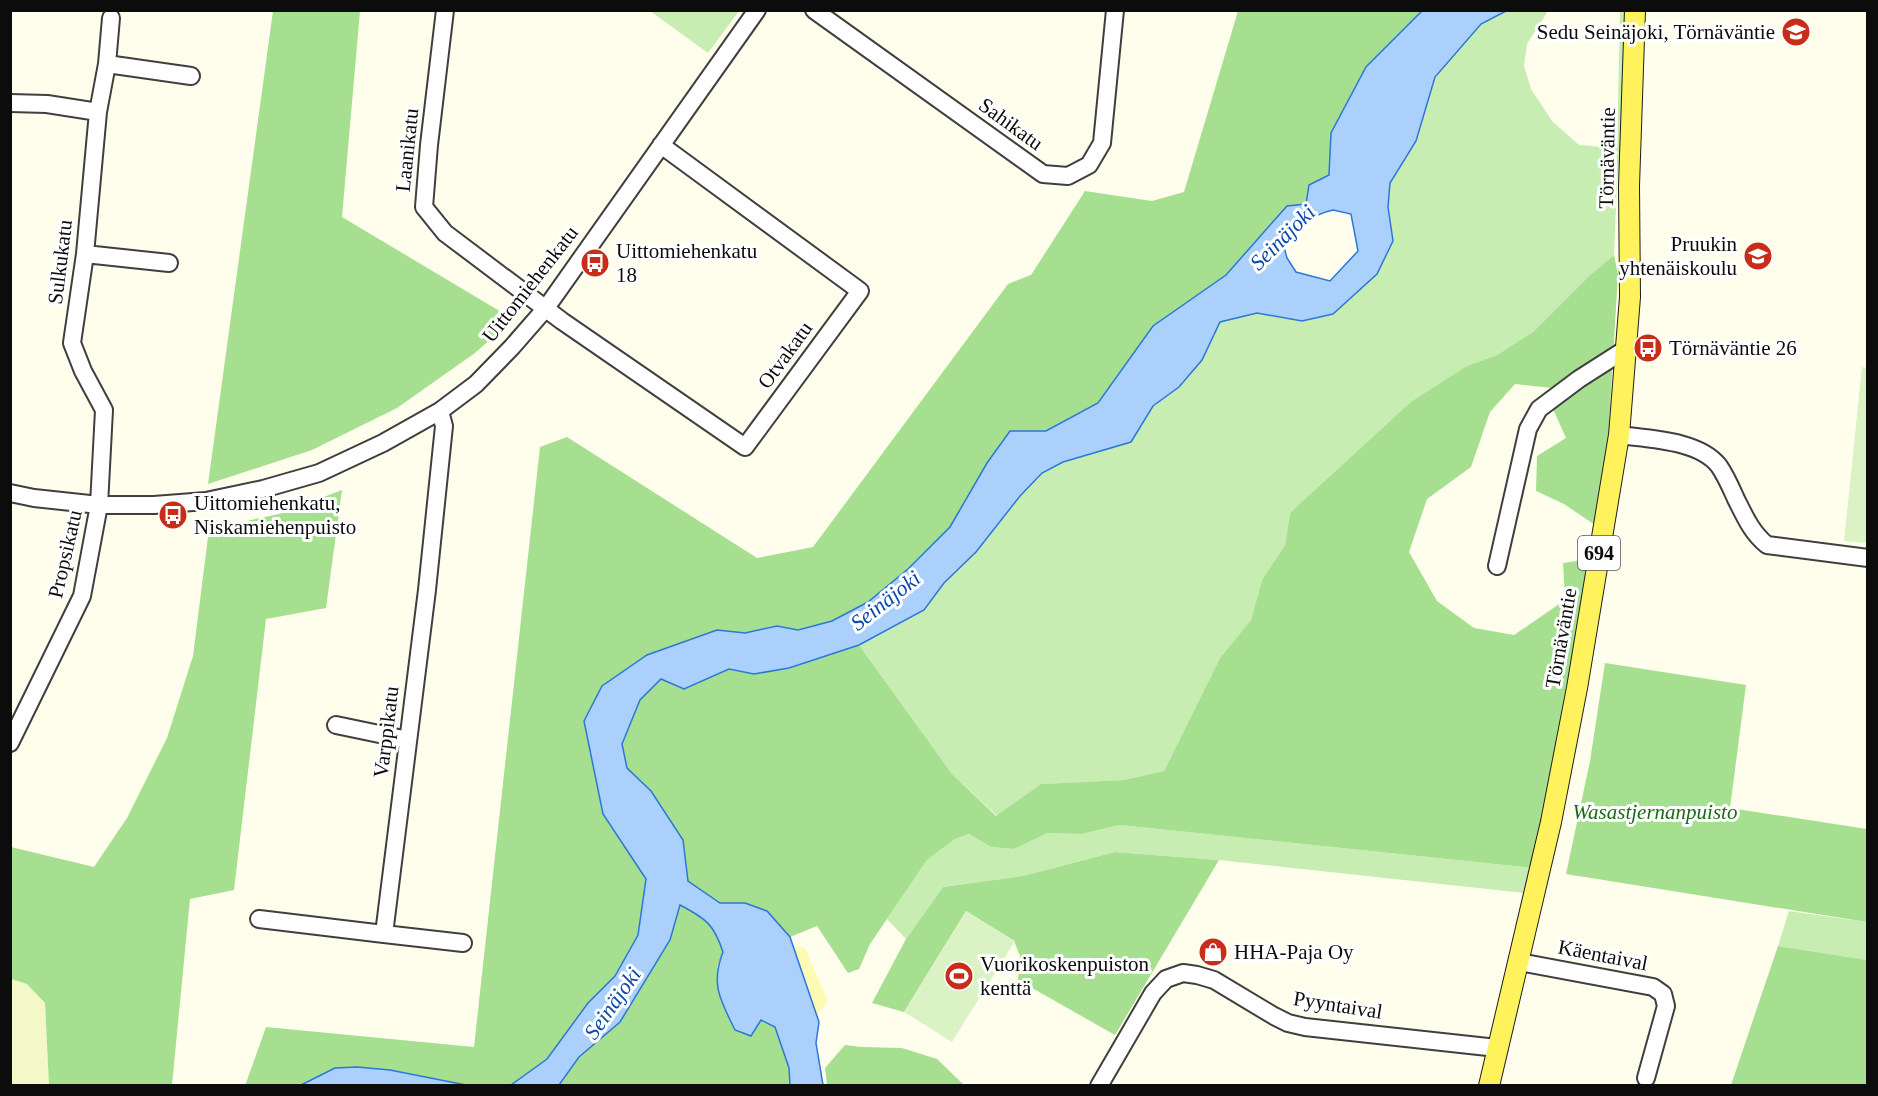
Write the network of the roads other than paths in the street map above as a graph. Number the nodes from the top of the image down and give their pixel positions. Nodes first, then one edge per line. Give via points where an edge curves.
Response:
1 (445, 10) edge
2 (757, 10) edge
3 (814, 10) edge
4 (1115, 10) edge
5 (1635, 10) edge
6 (111, 18) dead end
7 (107, 64) junction
8 (191, 76) dead end
9 (10, 103) edge
10 (98, 112) junction
11 (661, 145) junction
12 (85, 254) junction
13 (169, 263) dead end
14 (546, 308) junction
15 (1626, 349) junction
16 (440, 411) junction
17 (1619, 435) junction
18 (10, 493) edge
19 (99, 505) junction
20 (1868, 558) edge
21 (1497, 566) dead end
22 (336, 725) dead end
23 (408, 740) junction
24 (10, 743) edge
25 (259, 919) dead end
26 (384, 934) junction
27 (462, 943) dead end
28 (1519, 962) junction
29 (1497, 1048) junction
30 (1646, 1078) dead end
31 (1099, 1086) edge
32 (1489, 1086) edge

1 - 14 street, Laanikatu via 424,207 446,233
2 - 11 street, Uittomiehenkatu
3 - 4 street, Sahikatu via 1042,174 1068,176 1089,165 1102,143
5 - 15 main road, Törnäväntie / 694
6 - 7 street, Sulkukatu
7 - 8 street
7 - 10 street, Sulkukatu
9 - 10 street
10 - 12 street, Sulkukatu
11 - 14 street, Uittomiehenkatu
11 - 14 street, Otvakatu via 860,291 744,447
12 - 13 street
12 - 19 street, Sulkukatu via 72,343 104,410
14 - 16 street, Uittomiehenkatu via 476,384
15 - 17 main road, Törnäväntie / 694
15 - 21 street via 1539,409 1528,429
16 - 19 street, Uittomiehenkatu via 319,473 263,489 206,501
16 - 23 street, Varppikatu via 444,426
17 - 20 street via 1675,443 1709,457 1724,474 1756,536 1767,545
17 - 28 main road, Törnäväntie / 694 via 1577,688
18 - 19 street, Uittomiehenkatu
19 - 24 street, Propsikatu via 82,596
22 - 23 street
23 - 26 street, Varppikatu
25 - 26 street
26 - 27 street
28 - 29 main road, Törnäväntie / 694
28 - 30 street, Käentaival via 1653,987 1663,994 1666,1006
29 - 31 street, Pyyntaival via 1288,1023 1224,986 1183,972 1166,979 1153,993
29 - 32 main road, Törnäväntie / 694

